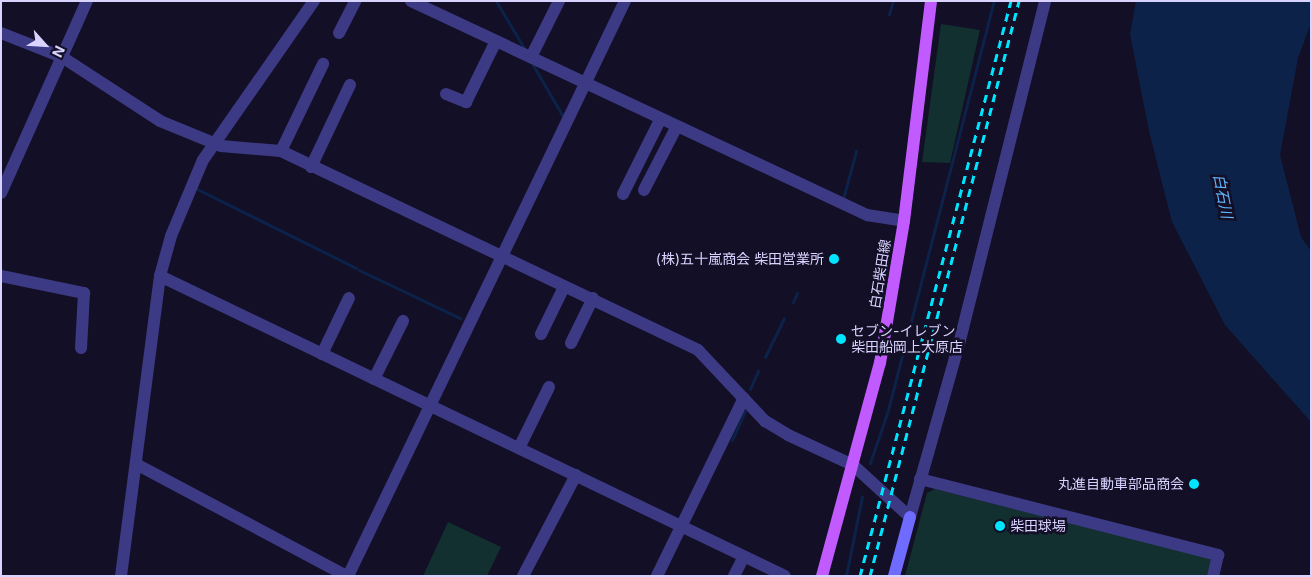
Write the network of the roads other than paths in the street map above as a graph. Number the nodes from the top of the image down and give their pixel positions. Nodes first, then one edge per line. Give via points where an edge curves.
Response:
1 (87, 1) edge
2 (314, 1) edge
3 (355, 1) edge
4 (559, 1) edge
5 (625, 1) edge
6 (931, 1) edge
7 (1045, 1) edge
8 (416, 2) edge
9 (1, 33) edge
10 (339, 33) dead end
11 (496, 41) junction
12 (531, 57) junction
13 (62, 58) junction
14 (323, 64) dead end
15 (586, 84) junction
16 (350, 85) dead end
17 (446, 94) dead end
18 (660, 120) junction
19 (676, 128) junction
20 (215, 142) junction
21 (281, 151) junction
22 (311, 167) junction
23 (644, 190) dead end
24 (1, 193) edge
25 (624, 194) dead end
26 (904, 221) junction
27 (502, 257) junction
28 (1, 276) edge
29 (160, 276) junction
30 (564, 287) junction
31 (349, 298) dead end
32 (593, 298) junction
33 (403, 321) dead end
34 (541, 334) dead end
35 (571, 343) dead end
36 (81, 348) dead end
37 (322, 354) junction
38 (374, 379) junction
39 (549, 387) dead end
40 (744, 398) junction
41 (429, 405) junction
42 (519, 448) junction
43 (136, 464) junction
44 (853, 465) junction
45 (576, 475) junction
46 (920, 479) junction
47 (910, 517) junction
48 (680, 526) junction
49 (744, 556) junction
50 (122, 576) edge
51 (347, 576) edge
52 (523, 576) edge
53 (657, 576) edge
54 (734, 576) edge
55 (785, 576) edge
56 (822, 576) edge
57 (894, 576) edge
58 (1213, 576) edge

1 - 13 street
2 - 20 street
3 - 10 street
4 - 12 street
5 - 15 street
6 - 26 main road, 白石柴田線
7 - 46 street via 960,340
8 - 11 street
9 - 13 street
11 - 12 street
11 - 17 street via 466,102
12 - 15 street
13 - 20 street via 160,120
13 - 24 street
14 - 21 street
15 - 18 street
15 - 27 street
16 - 22 street
18 - 19 street
18 - 25 street
19 - 23 street
19 - 26 street via 867,215
20 - 21 street via 221,146
20 - 29 street via 190,185
21 - 22 street
22 - 27 street
26 - 44 main road, 白石柴田線 via 880,363
27 - 30 street
27 - 41 street
28 - 36 street via 84,293
29 - 37 street
29 - 43 street
30 - 32 street
30 - 34 street
31 - 37 street
32 - 35 street
32 - 40 street via 698,350
33 - 38 street
37 - 38 street
38 - 41 street
39 - 42 street
40 - 44 street via 765,421
40 - 48 street
41 - 42 street
41 - 51 street
42 - 45 street
43 - 50 street
43 - 51 street
44 - 47 street
44 - 56 main road, 白石柴田線
45 - 48 street
45 - 52 street
46 - 47 street
46 - 58 street via 1218,555
47 - 57 street
48 - 49 street
48 - 53 street
49 - 54 street
49 - 55 street

